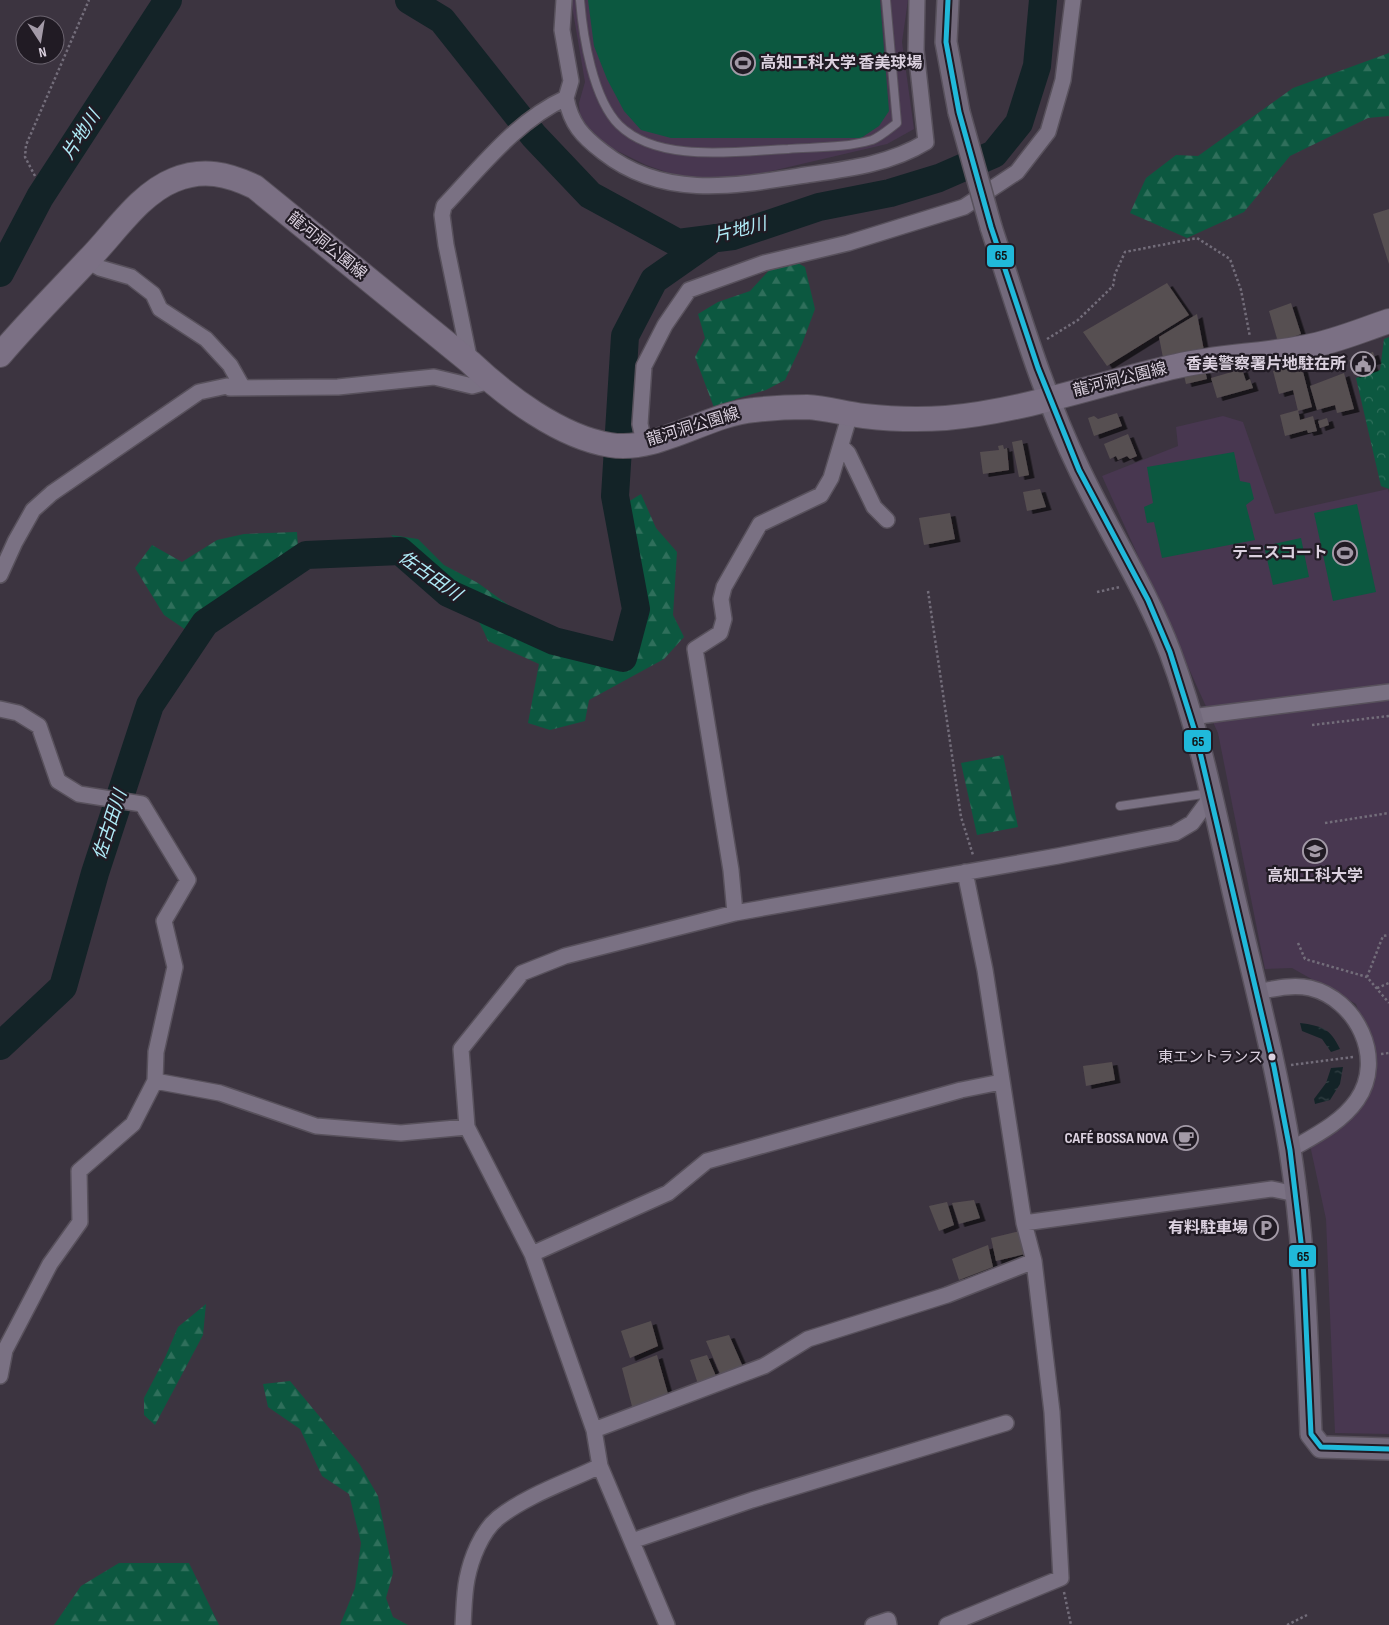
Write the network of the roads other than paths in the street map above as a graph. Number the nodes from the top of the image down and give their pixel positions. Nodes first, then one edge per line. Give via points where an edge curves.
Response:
1 (564, 0) edge
2 (580, 0) edge
3 (886, 0) edge
4 (917, 0) edge
5 (948, 0) edge
6 (1073, 0) edge
7 (566, 98) junction
8 (88, 260) junction
9 (1389, 321) edge
10 (0, 355) edge
11 (470, 362) junction
12 (490, 381) junction
13 (243, 388) junction
14 (1050, 399) junction
15 (850, 414) junction
16 (638, 444) junction
17 (842, 447) junction
18 (887, 520) dead end
19 (0, 575) edge
20 (1389, 692) edge
21 (0, 709) edge
22 (1191, 717) junction
23 (1210, 793) junction
24 (1120, 806) dead end
25 (972, 871) junction
26 (735, 913) junction
27 (1256, 992) junction
28 (154, 1081) junction
29 (1001, 1082) junction
30 (467, 1127) junction
31 (1290, 1150) junction
32 (1296, 1194) junction
33 (1024, 1223) junction
34 (532, 1254) junction
35 (1034, 1260) junction
36 (0, 1376) edge
37 (1006, 1423) dead end
38 (594, 1430) junction
39 (1389, 1449) edge
40 (600, 1466) junction
41 (632, 1541) junction
42 (463, 1625) edge
43 (667, 1625) edge
44 (873, 1625) edge
45 (889, 1625) edge
46 (947, 1625) edge

1 - 7 street via 562,30 571,81
2 - 3 lane via 586,42 606,110 620,126 641,141 707,153 842,146 873,140 897,123
4 - 7 street via 916,50 926,142 906,154 858,167 738,186 705,188 652,178 621,167 579,130 570,118
5 - 14 main road, bridge via 946,42 959,112 991,227
6 - 16 street via 1063,80 1048,132 1017,172 964,206 848,243 764,263 689,290 665,324 644,366
7 - 11 street via 548,106 507,140 444,206 442,215
8 - 10 main road, 龍河洞公園線
8 - 11 main road, 龍河洞公園線 via 141,202 173,180 198,173 230,176 254,187
8 - 13 street via 100,268 131,277 153,294 160,309 206,339 230,366
9 - 14 main road, 龍河洞公園線 via 1308,347 1211,359
11 - 12 main road, 龍河洞公園線
12 - 13 street via 472,386 434,377 338,387
12 - 16 main road, 龍河洞公園線 via 560,427 595,442 612,446
13 - 19 street via 227,386 199,392 52,493 33,510
14 - 15 main road, 龍河洞公園線 via 944,418
14 - 22 main road via 1079,470 1148,600 1170,652
15 - 16 main road, 龍河洞公園線 via 806,407 751,410 729,414 678,434
15 - 17 street
17 - 18 street via 848,453 874,508
17 - 26 street via 821,495 760,524 724,586 721,599 724,619 720,633 695,649 732,870
20 - 22 street
21 - 28 street via 18,713 40,726 58,780 79,794 142,804 188,880 164,921 175,967 156,1052
22 - 23 main road
23 - 24 lane
23 - 25 street via 1192,823 1175,833
23 - 27 main road
25 - 26 street
25 - 29 street
26 - 30 street via 565,956 522,973 461,1049
27 - 31 main road
27 - 31 street via 1300,987 1329,995 1350,1012 1365,1038 1368,1074 1359,1098 1345,1115
28 - 30 street via 220,1093 316,1126 401,1133
28 - 36 street via 133,1124 79,1171 80,1222 50,1264 5,1350
29 - 33 street
29 - 34 street via 961,1090 707,1161 668,1193
30 - 34 street
31 - 32 main road
32 - 33 street via 1272,1189
32 - 39 main road via 1306,1294 1310,1434 1321,1447
33 - 35 street
34 - 38 street
35 - 38 street via 947,1296 808,1339 764,1366
35 - 46 street via 1052,1412 1061,1578
37 - 41 street via 752,1500
38 - 40 street
40 - 41 street
40 - 42 street via 530,1499 497,1519 486,1531 473,1557 467,1581
41 - 43 street
44 - 45 street via 888,1620

